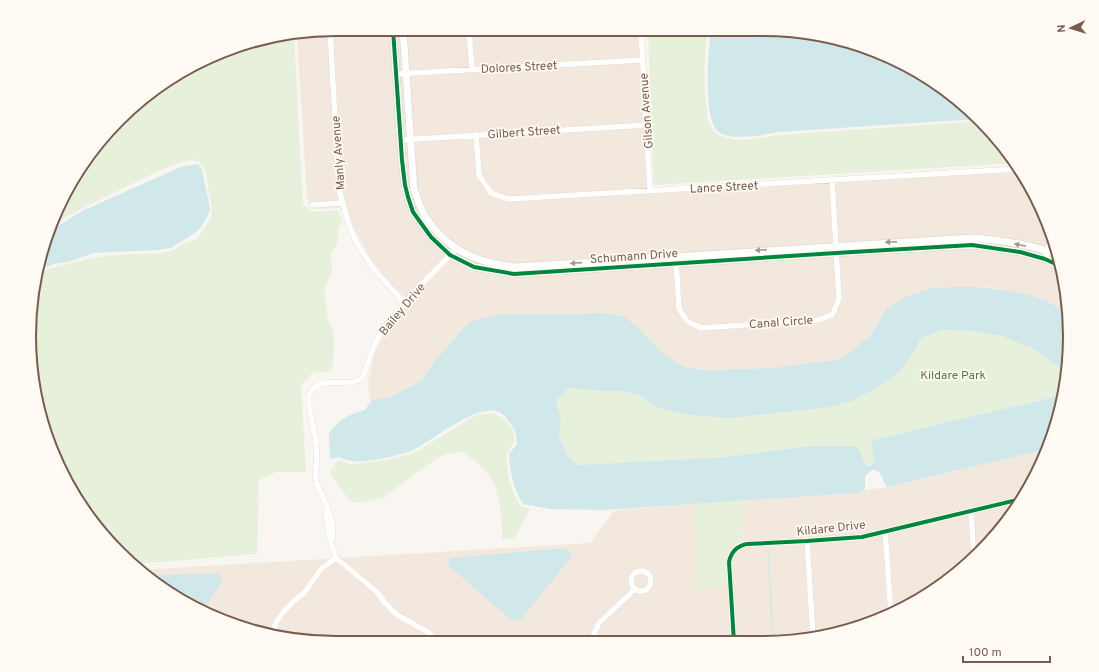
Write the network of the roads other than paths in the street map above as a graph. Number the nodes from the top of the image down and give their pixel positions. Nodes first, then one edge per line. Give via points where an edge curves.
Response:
1 (330, 36) edge
2 (394, 36) edge
3 (403, 36) edge
4 (469, 36) edge
5 (641, 36) edge
6 (642, 60) junction
7 (472, 70) junction
8 (396, 74) junction
9 (406, 74) junction
10 (647, 124) junction
11 (476, 135) junction
12 (410, 139) junction
13 (401, 140) junction
14 (1012, 169) edge
15 (832, 180) junction
16 (650, 191) junction
17 (343, 203) junction
18 (312, 206) dead end
19 (1049, 246) edge
20 (456, 249) junction
21 (836, 249) junction
22 (1048, 250) junction
23 (1051, 251) edge
24 (450, 255) junction
25 (676, 256) junction
26 (1045, 259) junction
27 (1054, 263) edge
28 (676, 264) junction
29 (405, 304) junction
30 (1013, 501) edge
31 (971, 512) junction
32 (885, 532) junction
33 (807, 541) junction
34 (973, 550) edge
35 (336, 558) junction
36 (635, 589) dead end
37 (890, 608) edge
38 (273, 629) edge
39 (813, 631) edge
40 (432, 636) edge
41 (593, 636) edge
42 (734, 636) edge

1 - 17 street, Manly Avenue via 339,189
2 - 8 street, Schumann Drive
3 - 9 street, Schumann Drive
4 - 7 street
5 - 6 street, Gilson Avenue
6 - 7 street, Dolores Street
6 - 10 street, Gilson Avenue
7 - 9 street, Dolores Street
8 - 9 street, Dolores Street
8 - 13 street, Schumann Drive
9 - 12 street, Schumann Drive
10 - 11 street, Gilbert Street
10 - 16 street, Gilson Avenue
11 - 12 street, Gilbert Street
11 - 16 street, Lance Street via 479,175 491,193 508,199
12 - 13 street, Gilbert Street
12 - 20 street, Schumann Drive via 414,190 424,215 436,231
13 - 24 street, Schumann Drive via 405,185 413,212 431,237
14 - 15 street, Lance Street
15 - 16 street, Lance Street
15 - 21 street, Canal Circle
17 - 18 street
17 - 29 street, Manly Avenue via 356,242 373,268
19 - 22 street
20 - 24 street, Bailey Drive
25 -> 20 street, Schumann Drive via 514,267 472,258
22 -> 21 street, Schumann Drive via 997,240 971,238
21 -> 25 street, Schumann Drive
21 - 26 street, Schumann Drive via 972,245 1020,252
21 - 28 street, Schumann Drive
21 - 28 street, Canal Circle via 839,299 832,315 818,320 701,328 687,321 679,309
22 - 23 street, Schumann Drive
22 - 26 street
24 - 28 street, Schumann Drive via 474,267 514,274
24 - 29 street, Bailey Drive
25 - 28 street, Canal Circle
26 - 27 street, Schumann Drive
29 - 35 street, Bailey Drive via 381,331 362,379 353,382 322,383 309,394 316,441 315,474 332,520 332,540
30 - 31 street, Kildare Drive
31 - 32 street, Kildare Drive
31 - 34 street
32 - 33 street, Kildare Drive
32 - 37 street
33 - 39 street
33 - 42 street, Kildare Drive via 747,544 733,552 729,567
35 - 38 street via 322,568 304,593 284,611
35 - 40 street via 376,591 397,615
36 - 41 street via 600,623

